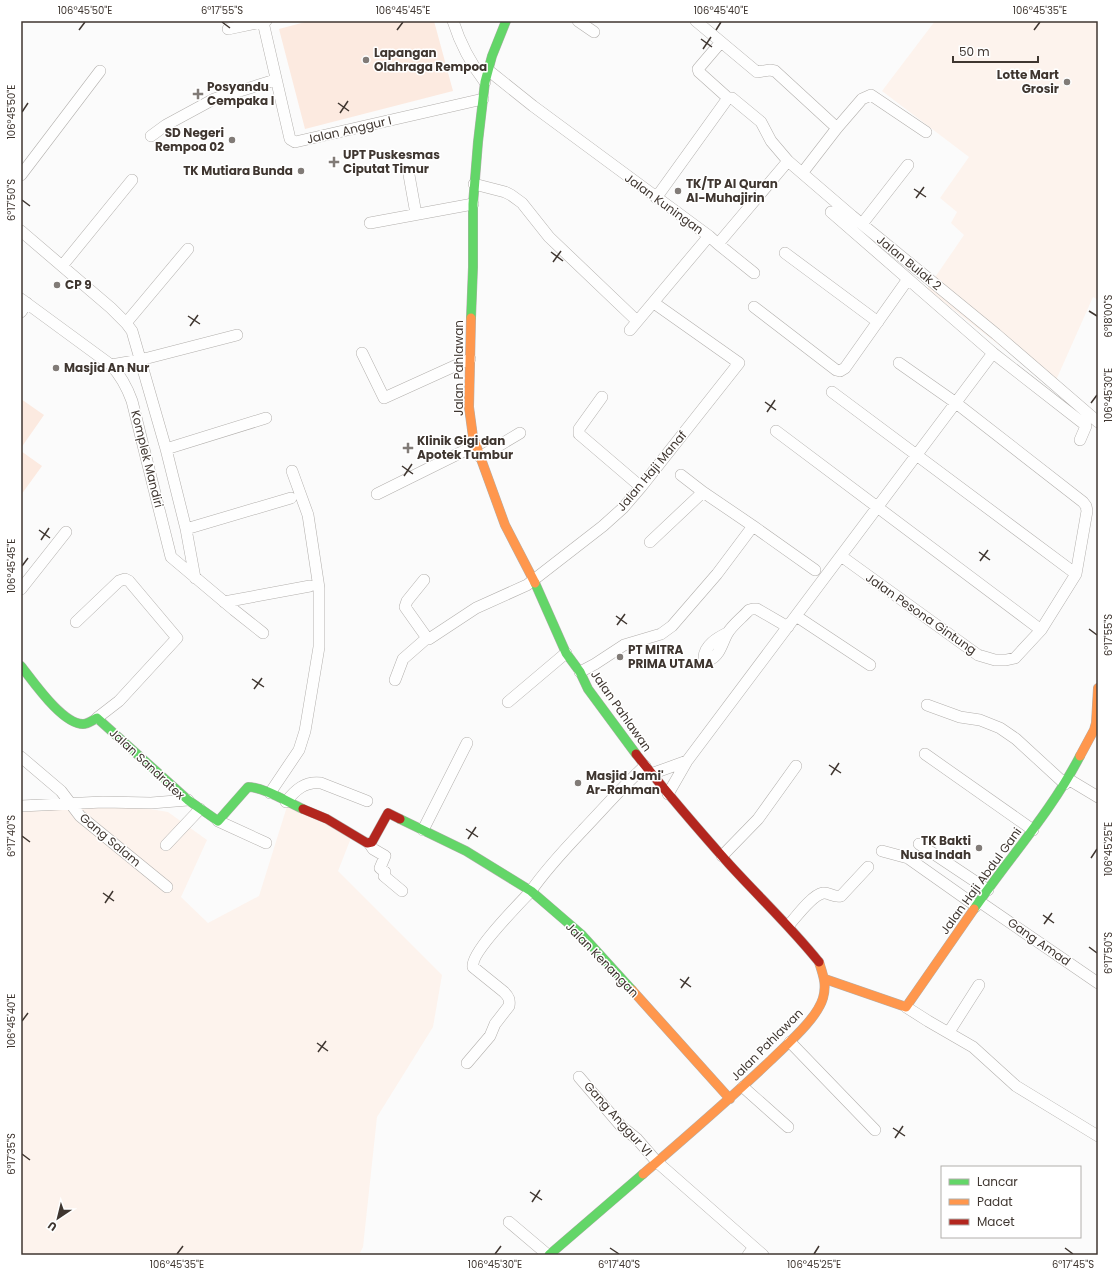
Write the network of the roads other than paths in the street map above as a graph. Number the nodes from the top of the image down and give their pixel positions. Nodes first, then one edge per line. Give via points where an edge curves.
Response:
1 (453, 21) edge
2 (506, 21) edge
3 (578, 21) edge
4 (696, 21) edge
5 (265, 22) edge
6 (228, 29) dead end
7 (594, 32) dead end
8 (721, 42) junction
9 (488, 70) junction
10 (100, 72) dead end
11 (275, 80) junction
12 (485, 82) junction
13 (728, 98) junction
14 (483, 99) junction
15 (837, 128) junction
16 (926, 132) dead end
17 (151, 136) dead end
18 (788, 161) junction
19 (908, 165) dead end
20 (803, 172) junction
21 (21, 174) edge
22 (409, 175) dead end
23 (132, 180) dead end
24 (474, 184) junction
25 (656, 198) junction
26 (473, 204) junction
27 (831, 212) dead end
28 (416, 214) junction
29 (370, 223) dead end
30 (862, 224) junction
31 (21, 231) edge
32 (709, 236) junction
33 (718, 244) junction
34 (188, 249) dead end
35 (785, 253) dead end
36 (62, 266) junction
37 (754, 273) dead end
38 (908, 279) junction
39 (654, 303) junction
40 (23, 305) edge
41 (754, 308) dead end
42 (878, 322) junction
43 (126, 323) junction
44 (236, 335) dead end
45 (362, 353) dead end
46 (993, 353) junction
47 (470, 359) junction
48 (140, 360) junction
49 (899, 363) dead end
50 (111, 365) junction
51 (832, 392) dead end
52 (602, 397) dead end
53 (956, 403) junction
54 (266, 418) dead end
55 (1098, 422) edge
56 (776, 431) dead end
57 (520, 433) dead end
58 (1080, 440) dead end
59 (476, 445) junction
60 (166, 449) junction
61 (917, 455) junction
62 (480, 457) junction
63 (292, 470) dead end
64 (681, 475) dead end
65 (641, 487) junction
66 (703, 492) junction
67 (377, 494) dead end
68 (291, 498) dead end
69 (878, 507) junction
70 (753, 526) junction
71 (186, 529) junction
72 (66, 532) dead end
73 (650, 542) dead end
74 (841, 556) junction
75 (815, 570) dead end
76 (1076, 574) junction
77 (196, 578) junction
78 (424, 580) dead end
79 (534, 581) junction
80 (310, 586) dead end
81 (21, 590) edge
82 (224, 602) junction
83 (796, 616) junction
84 (76, 622) dead end
85 (788, 627) junction
86 (1041, 630) junction
87 (263, 633) dead end
88 (727, 634) dead end
89 (427, 638) junction
90 (566, 653) junction
91 (870, 665) dead end
92 (21, 666) edge
93 (580, 672) junction
94 (395, 680) dead end
95 (1098, 688) edge
96 (508, 702) dead end
97 (927, 705) dead end
98 (97, 718) junction
99 (467, 743) dead end
100 (925, 754) dead end
101 (21, 757) edge
102 (687, 761) junction
103 (796, 766) dead end
104 (648, 770) junction
105 (1067, 782) junction
106 (270, 793) junction
107 (668, 794) junction
108 (1098, 797) edge
109 (188, 800) junction
110 (367, 801) dead end
111 (286, 802) junction
112 (71, 804) junction
113 (21, 806) edge
114 (200, 809) junction
115 (218, 821) junction
116 (423, 830) junction
117 (1033, 830) junction
118 (266, 843) dead end
119 (369, 843) junction
120 (919, 844) dead end
121 (166, 845) dead end
122 (882, 851) dead end
123 (722, 856) junction
124 (868, 868) dead end
125 (167, 887) dead end
126 (988, 890) junction
127 (402, 891) dead end
128 (531, 891) junction
129 (978, 904) junction
130 (789, 925) junction
131 (825, 979) junction
132 (1098, 983) edge
133 (979, 985) dead end
134 (906, 1007) junction
135 (949, 1032) junction
136 (790, 1042) junction
137 (467, 1063) dead end
138 (579, 1077) dead end
139 (743, 1087) junction
140 (730, 1099) junction
141 (788, 1127) dead end
142 (875, 1130) dead end
143 (1098, 1136) edge
144 (657, 1162) junction
145 (509, 1222) dead end
146 (751, 1251) edge
147 (549, 1255) edge
148 (763, 1255) edge

1 - 12 street via 474,67
2 - 9 main road, Jalan Pahlawan
3 - 7 street
4 - 8 street
5 - 6 street
5 - 11 street, Jalan Anggur I
8 - 13 street, Jalan Bulak 2 via 697,70
8 - 15 street via 757,72 775,71
9 - 12 main road, Jalan Pahlawan
9 - 25 street, Jalan Kuningan
10 - 21 street
11 - 14 street, Jalan Anggur I via 290,139 295,142
11 - 17 street via 214,99
12 - 14 main road, Jalan Pahlawan
13 - 18 street, Jalan Bulak 2 via 732,98 761,122 771,141
13 - 25 street
14 - 24 main road, Jalan Pahlawan
15 - 16 street via 862,98 871,95
15 - 20 street
18 - 20 street, Jalan Bulak 2
18 - 33 street
19 - 30 street
20 - 30 street, Jalan Bulak 2
22 - 28 street
23 - 36 street
24 - 26 main road, Jalan Pahlawan
24 - 39 street, Jalan Kuningan via 505,192 522,203 549,237 634,326
25 - 32 street, Jalan Kuningan
26 - 28 street
26 - 47 main road, Jalan Pahlawan
27 - 38 street
28 - 29 street
30 - 55 street, Jalan Bulak 2
31 - 36 street, Komplek Mandiri
32 - 33 street
32 - 39 street, Jalan Kuningan
33 - 37 street
34 - 43 street
35 - 42 street
36 - 43 street, Komplek Mandiri
38 - 42 street
38 - 46 street
39 - 65 street, Jalan Haji Manaf via 739,363
40 - 50 street, Komplek Mandiri
41 - 42 street via 840,371 845,368
43 - 48 street, Komplek Mandiri via 134,336
44 - 48 street
45 - 47 street via 384,398
46 - 53 street
46 - 58 street via 1086,426
47 - 59 main road, Jalan Pahlawan via 470,407
48 - 50 street
48 - 60 street, Komplek Mandiri
49 - 53 street, Jalan Pesona Gintung
50 - 77 street, Komplek Mandiri via 125,383 132,400 171,557
51 - 61 street
52 - 65 street via 579,428 579,434
53 - 61 street
53 - 76 street, Jalan Pesona Gintung via 1084,502 1087,511
54 - 60 street, Komplek Mandiri
56 - 69 street
57 - 62 street
59 - 62 main road, Jalan Pahlawan
59 - 67 street
60 - 71 street, Komplek Mandiri
61 - 69 street
61 - 76 street
62 - 79 main road, Jalan Pahlawan via 505,524
63 - 106 street via 308,515 319,588 319,647 305,731 299,750
64 - 66 street
65 - 79 street, Jalan Haji Manaf via 603,526
66 - 70 street
66 - 73 street
68 - 71 street
69 - 74 street
69 - 86 street
70 - 75 street
70 - 93 street via 717,574 672,626 660,634 624,645
71 - 77 street, Komplek Mandiri
72 - 81 street
74 - 83 street
74 - 86 street, Jalan Pesona Gintung via 978,655 995,660 1015,658
76 - 86 street, Jalan Pesona Gintung
77 - 82 street
78 - 89 street via 405,607
79 - 89 street, Jalan Haji Manaf via 476,608 431,638
79 - 90 main road, Jalan Pahlawan
80 - 82 street
82 - 87 street
83 - 85 street
83 - 91 street
84 - 98 street via 119,581 125,579 177,638 119,701
85 - 88 street via 753,609 749,610
85 - 102 street
89 - 94 street, Jalan Haji Manaf via 403,659
90 - 93 main road, Jalan Pahlawan
90 - 96 street
92 - 98 main road via 62,715 82,724
93 - 104 main road, Jalan Pahlawan via 588,689
95 - 105 main road, Jalan Haji Abdul Gani via 1094,730
97 - 105 street via 1000,728
98 - 109 main road, Jalan Sandratex
99 - 116 street
100 - 117 street
101 - 112 street, Gang Salam via 55,784
102 - 104 street
102 - 107 street
103 - 123 street via 758,819
104 - 107 main road, Jalan Pahlawan
104 - 128 street via 624,786
105 - 108 street
105 - 117 main road, Jalan Haji Abdul Gani
106 - 111 main road
106 - 115 main road via 254,786 248,787
107 - 123 main road, Jalan Pahlawan
109 - 112 street, Jalan Sandratex
109 - 114 main road
110 - 111 street via 316,783 300,787
111 - 119 main road via 327,819
112 - 113 street, Jalan Sandratex
112 - 125 street, Gang Salam via 80,816
114 - 115 main road
114 - 121 street
115 - 118 street
116 - 119 main road, Jalan Kenangan via 388,813 373,841
116 - 128 main road, Jalan Kenangan via 466,851
117 - 126 main road, Jalan Haji Abdul Gani
119 - 127 street via 374,850 385,856 380,868 385,872 384,876
120 - 126 street
122 - 129 street, Gang Amad via 908,858
123 - 130 main road, Jalan Pahlawan
124 - 130 street via 841,896 824,893 817,895
126 - 129 main road, Jalan Haji Abdul Gani
128 - 137 street via 486,941 472,963 473,967 508,995 510,1002 492,1028 490,1036
128 - 140 main road, Jalan Kenangan via 582,936
129 - 132 street, Gang Amad
129 - 134 main road, Jalan Haji Abdul Gani
130 - 131 main road, Jalan Pahlawan via 815,957
131 - 134 main road
131 - 136 main road, Jalan Pahlawan via 823,998 818,1008
133 - 135 street
134 - 135 street
135 - 143 street via 973,1047 1016,1086
136 - 139 main road, Jalan Pahlawan
136 - 142 street
138 - 144 street, Gang Anggur VI
139 - 140 main road, Jalan Pahlawan
139 - 141 street
140 - 144 main road, Jalan Pahlawan
144 - 146 street, Gang Anggur VI
144 - 147 main road, Jalan Pahlawan
145 - 147 street
146 - 148 street, Gang Anggur VI

